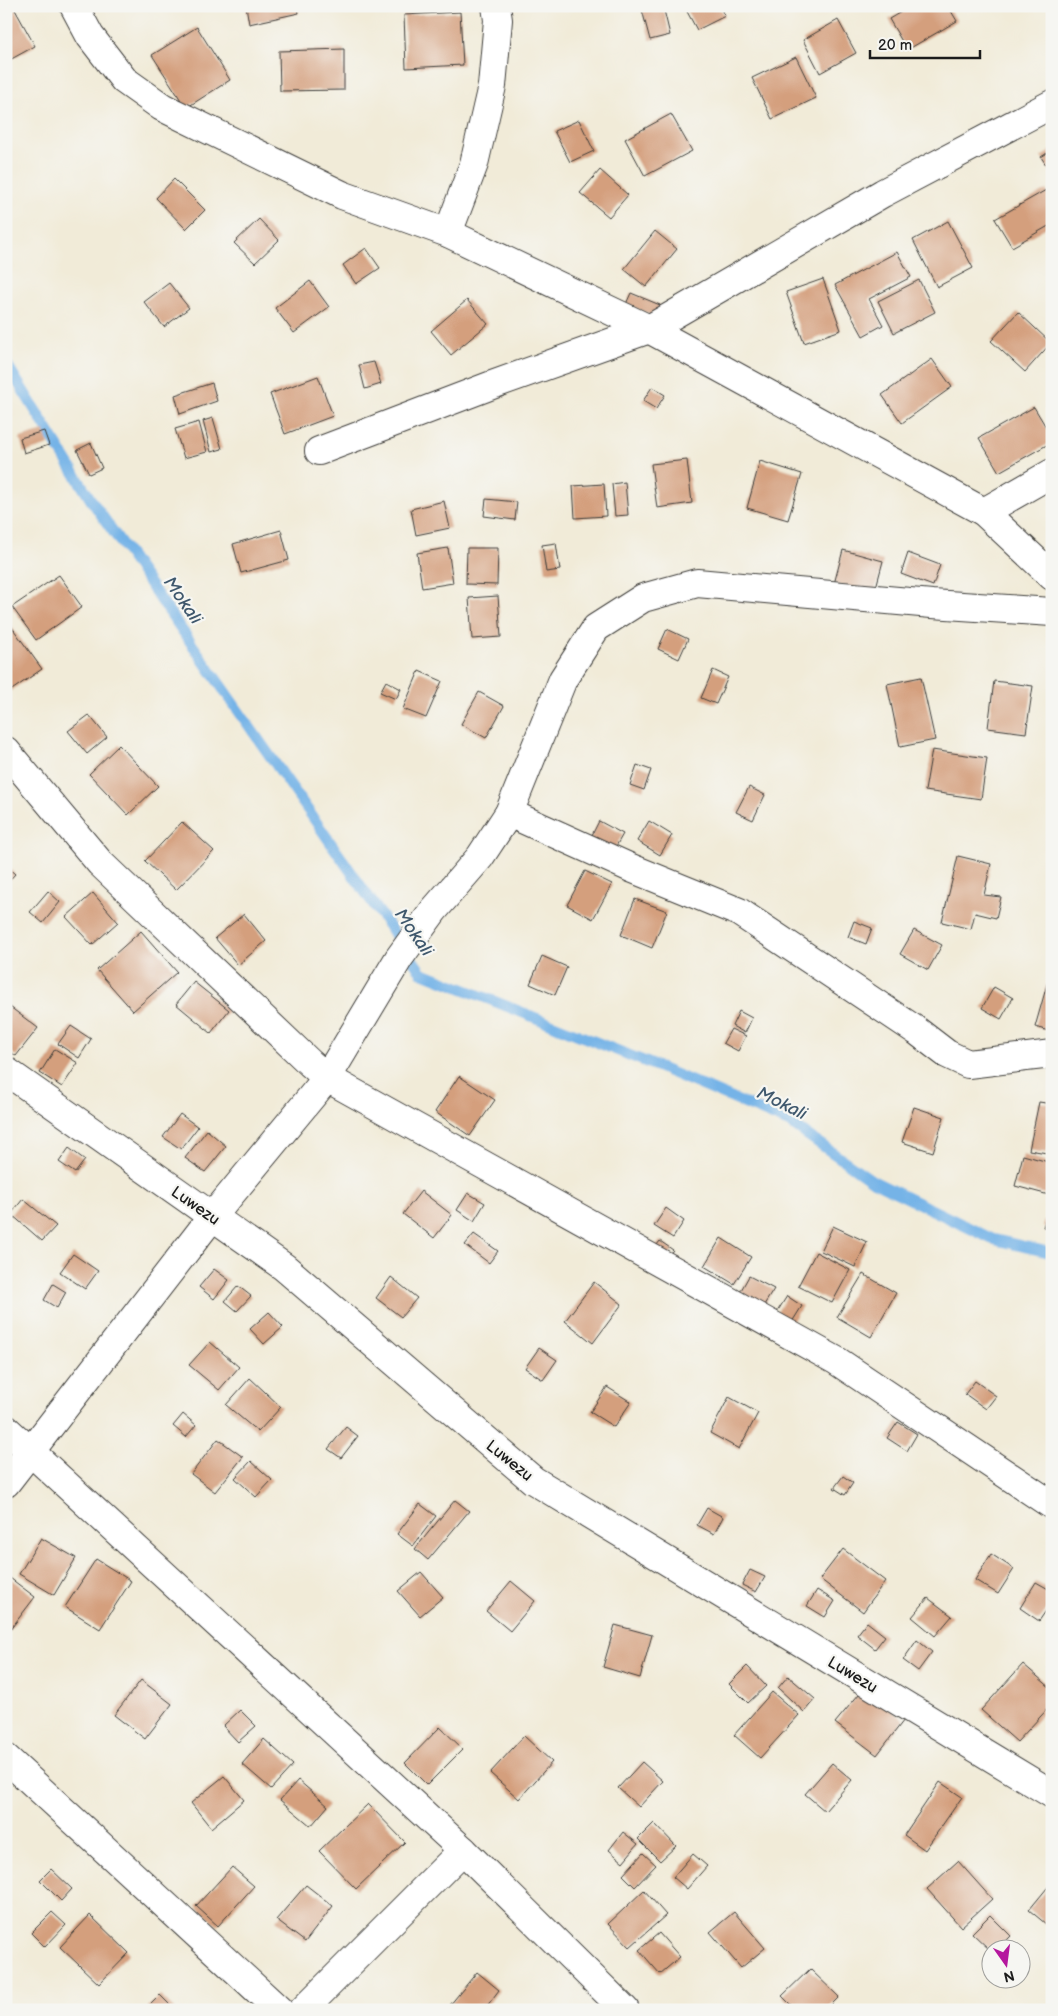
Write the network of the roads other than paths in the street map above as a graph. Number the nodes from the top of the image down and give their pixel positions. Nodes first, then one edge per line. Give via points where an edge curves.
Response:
1 (74, 6) edge
2 (496, 6) edge
3 (1052, 104) edge
4 (448, 233) junction
5 (649, 329) junction
6 (319, 451) dead end
7 (1052, 473) edge
8 (984, 512) junction
9 (1052, 576) edge
10 (1052, 612) edge
11 (6, 751) edge
12 (509, 813) junction
13 (1052, 1054) edge
14 (6, 1071) edge
15 (327, 1078) junction
16 (212, 1216) junction
17 (6, 1429) edge
18 (32, 1451) junction
19 (6, 1483) edge
20 (1052, 1505) edge
21 (6, 1758) edge
22 (1052, 1794) edge
23 (463, 1850) junction
24 (279, 2010) edge
25 (303, 2010) edge
26 (625, 2010) edge

1 - 4 street via 90,36 124,80 162,107 342,195
2 - 4 street via 498,20 492,86 474,164
3 - 5 street via 883,194
4 - 5 street
5 - 6 street
5 - 8 street
7 - 8 street
8 - 9 street
10 - 12 street via 697,583 642,598 596,628 563,679
11 - 15 street via 100,863
12 - 13 street via 738,912 947,1054 968,1064
12 - 15 street via 480,858 434,910 399,958
14 - 16 street, Luwezu
15 - 16 street
15 - 20 street via 836,1361
16 - 18 street
16 - 22 street, Luwezu via 284,1267 533,1480
17 - 18 street
18 - 19 street
18 - 23 street
21 - 24 street
23 - 25 street
23 - 26 street

